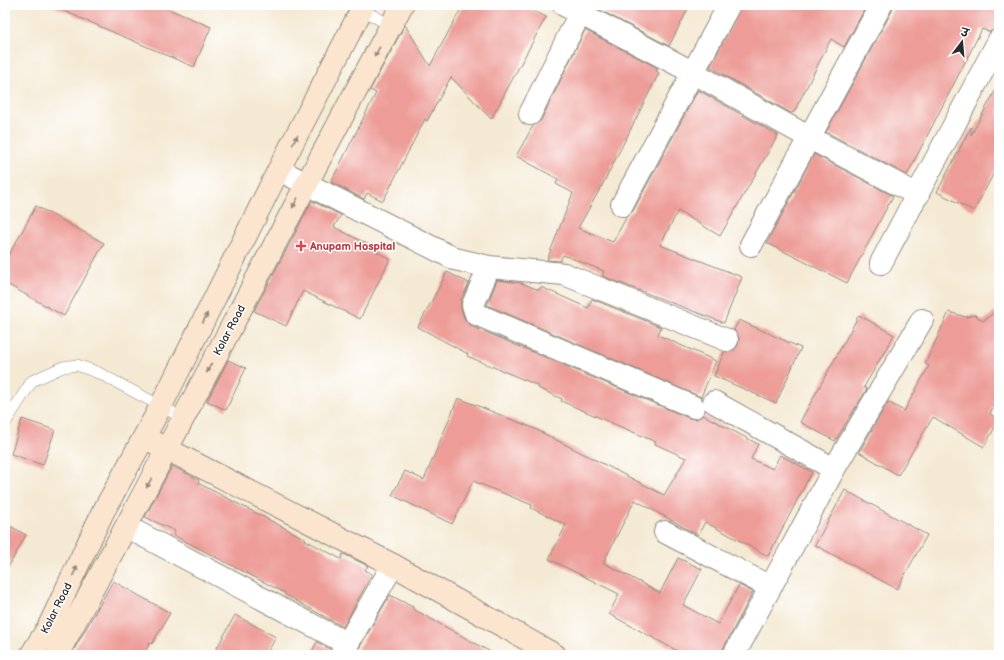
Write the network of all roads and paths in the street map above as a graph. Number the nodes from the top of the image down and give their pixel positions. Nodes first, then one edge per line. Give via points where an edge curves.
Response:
1 (402, 5) edge
2 (729, 5) edge
3 (881, 5) edge
4 (360, 6) edge
5 (576, 8) edge
6 (391, 26) junction
7 (999, 40) edge
8 (694, 73) junction
9 (530, 114) dead end
10 (810, 138) junction
11 (279, 170) junction
12 (305, 184) junction
13 (918, 195) junction
14 (622, 205) dead end
15 (751, 245) dead end
16 (880, 263) dead end
17 (489, 267) junction
18 (922, 320) dead end
19 (727, 340) dead end
20 (161, 406) junction
21 (183, 418) junction
22 (5, 424) edge
23 (144, 437) junction
24 (166, 448) junction
25 (834, 469) junction
26 (127, 527) junction
27 (665, 532) dead end
28 (393, 565) junction
29 (770, 587) junction
30 (345, 649) edge
31 (31, 655) edge
32 (57, 655) edge
33 (554, 655) edge
34 (734, 655) edge

1 - 6 main road, Kolar Road
2 - 8 street
3 - 10 street
4 - 6 lane
11 -> 4 main road, Kolar Road
5 - 8 street
5 - 9 street
6 -> 12 main road, Kolar Road
7 - 13 street
8 - 10 street
8 - 14 street
10 - 13 street
10 - 15 street
11 - 12 street
20 -> 11 main road, Kolar Road
12 - 17 street via 456,259
12 -> 21 main road, Kolar Road
13 - 16 street
17 - 19 street via 564,274
17 - 25 street via 473,304 476,314 704,405
18 - 25 street
20 - 21 lane
20 - 22 lane via 99,373 77,365 63,367 32,381
20 - 23 main road, Kolar Road
21 - 24 main road, Kolar Road
23 - 24 main road
31 -> 23 main road, Kolar Road via 49,626 102,514
24 -> 26 main road, Kolar Road
24 - 28 main road
25 - 29 street
26 - 30 street
26 - 32 main road, Kolar Road
27 - 29 street
28 - 30 street
28 - 33 main road
29 - 34 street

